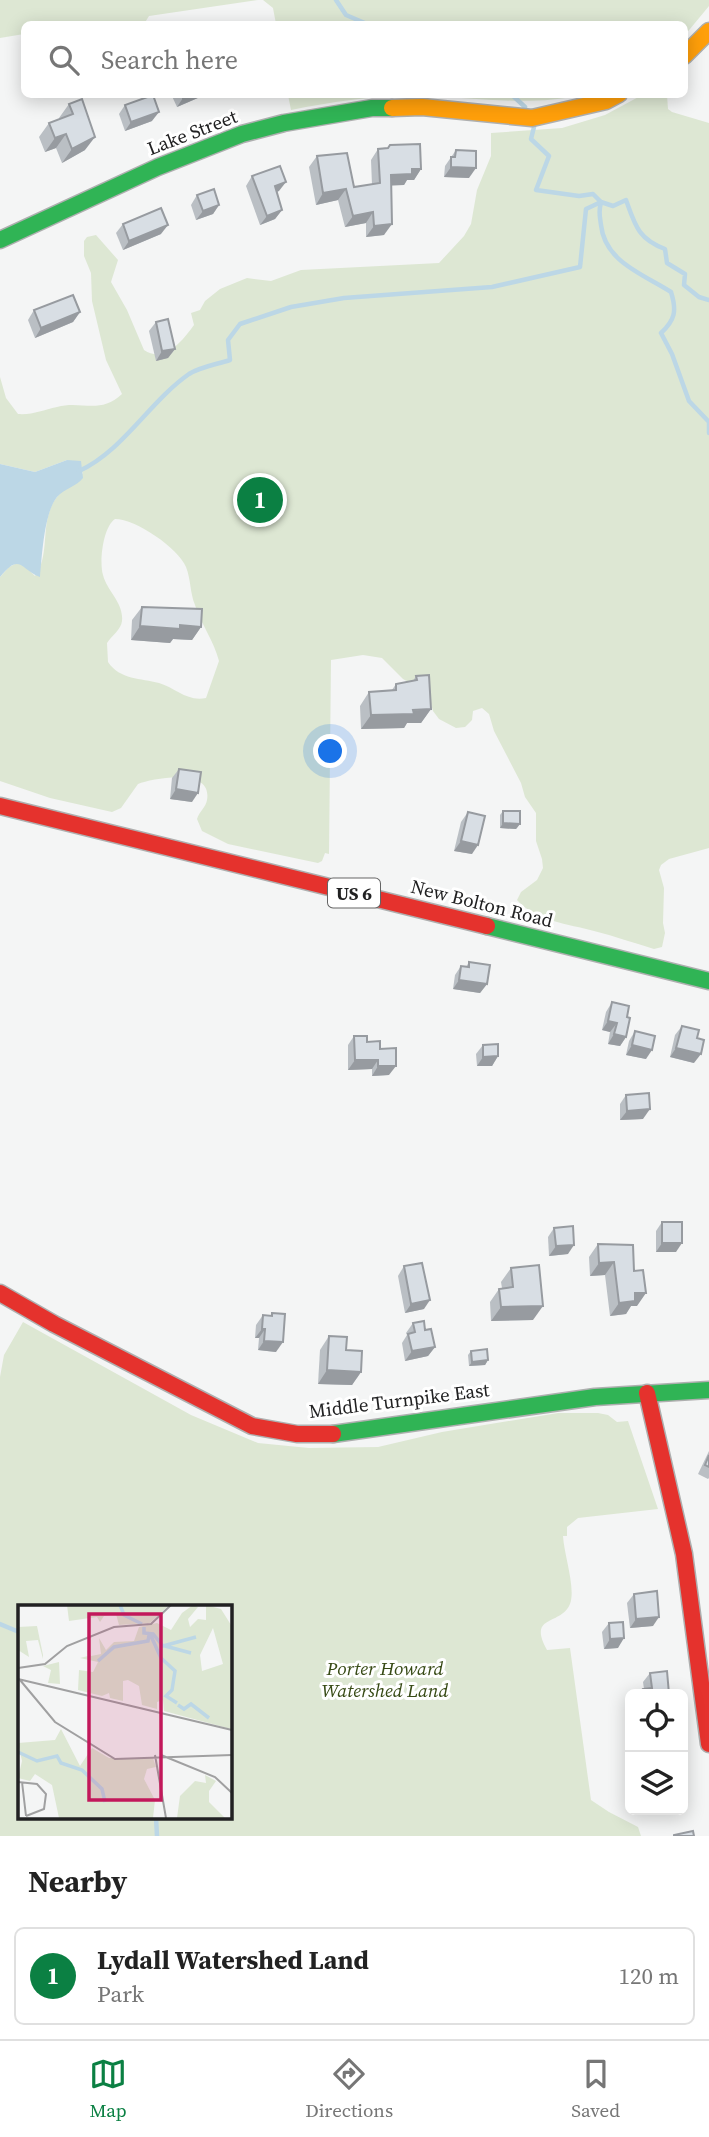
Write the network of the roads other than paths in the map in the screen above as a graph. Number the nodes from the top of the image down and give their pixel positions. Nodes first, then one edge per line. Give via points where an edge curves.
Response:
1 (709, 31) edge
2 (688, 52) edge
3 (609, 98) edge
4 (0, 240) edge
5 (0, 806) edge
6 (709, 981) edge
7 (0, 1293) edge
8 (709, 1390) edge
9 (647, 1393) junction
10 (709, 1744) edge

1 - 2 street
3 - 4 street, Lake Street via 532,118 422,107 372,108 284,123 183,156
5 - 6 street, New Bolton Road / US 6
7 - 9 street, Middle Turnpike East via 252,1426 297,1434 332,1434 511,1407
8 - 9 street, Middle Turnpike East
9 - 10 street via 684,1554

